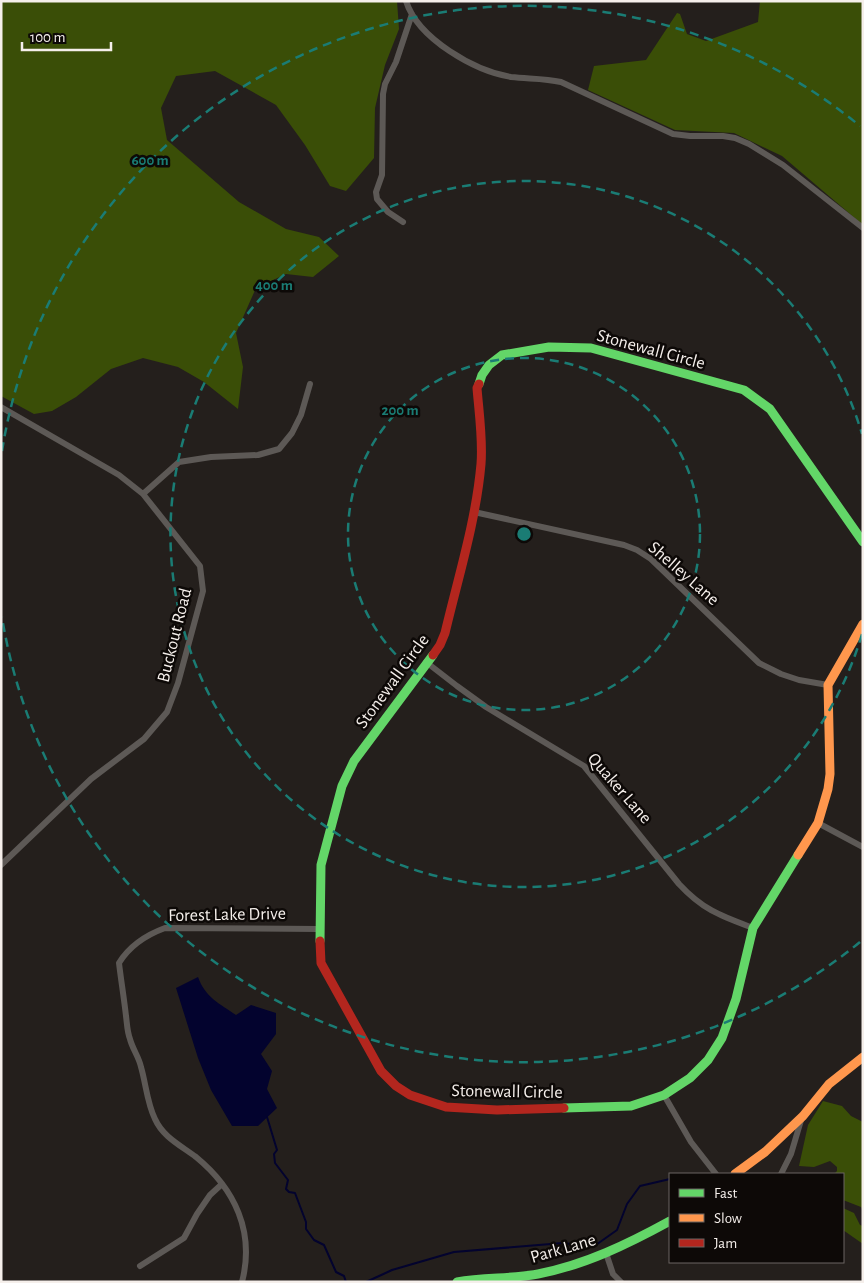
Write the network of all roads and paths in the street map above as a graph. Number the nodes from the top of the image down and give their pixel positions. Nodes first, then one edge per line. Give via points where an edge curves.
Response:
1 (406, 1) edge
2 (412, 14) junction
3 (403, 222) dead end
4 (863, 228) edge
5 (310, 384) dead end
6 (1, 407) edge
7 (143, 494) junction
8 (474, 512) junction
9 (863, 542) edge
10 (863, 624) edge
11 (426, 662) junction
12 (828, 685) junction
13 (818, 823) junction
14 (863, 847) edge
15 (1, 866) edge
16 (753, 928) junction
17 (319, 929) junction
18 (863, 1057) edge
19 (664, 1095) junction
20 (803, 1116) junction
21 (715, 1173) edge
22 (736, 1173) edge
23 (782, 1173) edge
24 (222, 1184) junction
25 (669, 1222) edge
26 (606, 1253) junction
27 (140, 1266) dead end
28 (242, 1282) edge
29 (457, 1282) edge
30 (621, 1282) edge

1 - 2 street
2 - 3 street via 382,94 382,175 376,192 381,206
2 - 4 street via 444,48 486,70 513,77 561,82 673,134 723,136 742,141 783,165
5 - 7 street via 301,415 279,449 258,456 211,457 179,462
6 - 7 street, Buckout Road via 120,475
7 - 15 street, Buckout Road via 200,566 203,591 173,698 152,732 91,779
8 - 9 street, Stonewall Circle via 481,464 477,388 489,365 502,355 525,350 590,348 744,390 770,409
8 - 11 street, Stonewall Circle via 445,632 440,645
8 - 12 street, Shelley Lane via 637,550 651,559 759,663 799,680
10 - 12 street
11 - 16 street, Quaker Lane via 486,707 584,766 691,897 712,912
11 - 17 street, Stonewall Circle via 354,762 342,786 321,865
12 - 13 street, Stonewall Circle via 830,774
13 - 14 street
13 - 16 street, Stonewall Circle
16 - 19 street, Stonewall Circle via 736,999 722,1038 708,1060 690,1078
17 - 19 street, Stonewall Circle via 321,963 381,1071 410,1095 446,1108 497,1110 632,1106
17 - 24 street, Forest Lake Drive via 166,928 136,943 119,963 130,1039 141,1066 153,1117 160,1130 205,1165
18 - 20 street via 829,1084
19 - 21 street via 691,1142
20 - 22 street via 765,1152
20 - 23 street
24 - 27 street via 210,1195 184,1238
24 - 28 street, Forest Lake Drive via 239,1212 244,1230 247,1249
25 - 26 street, Park Lane
26 - 29 street, Park Lane via 539,1274
26 - 30 street via 613,1274

